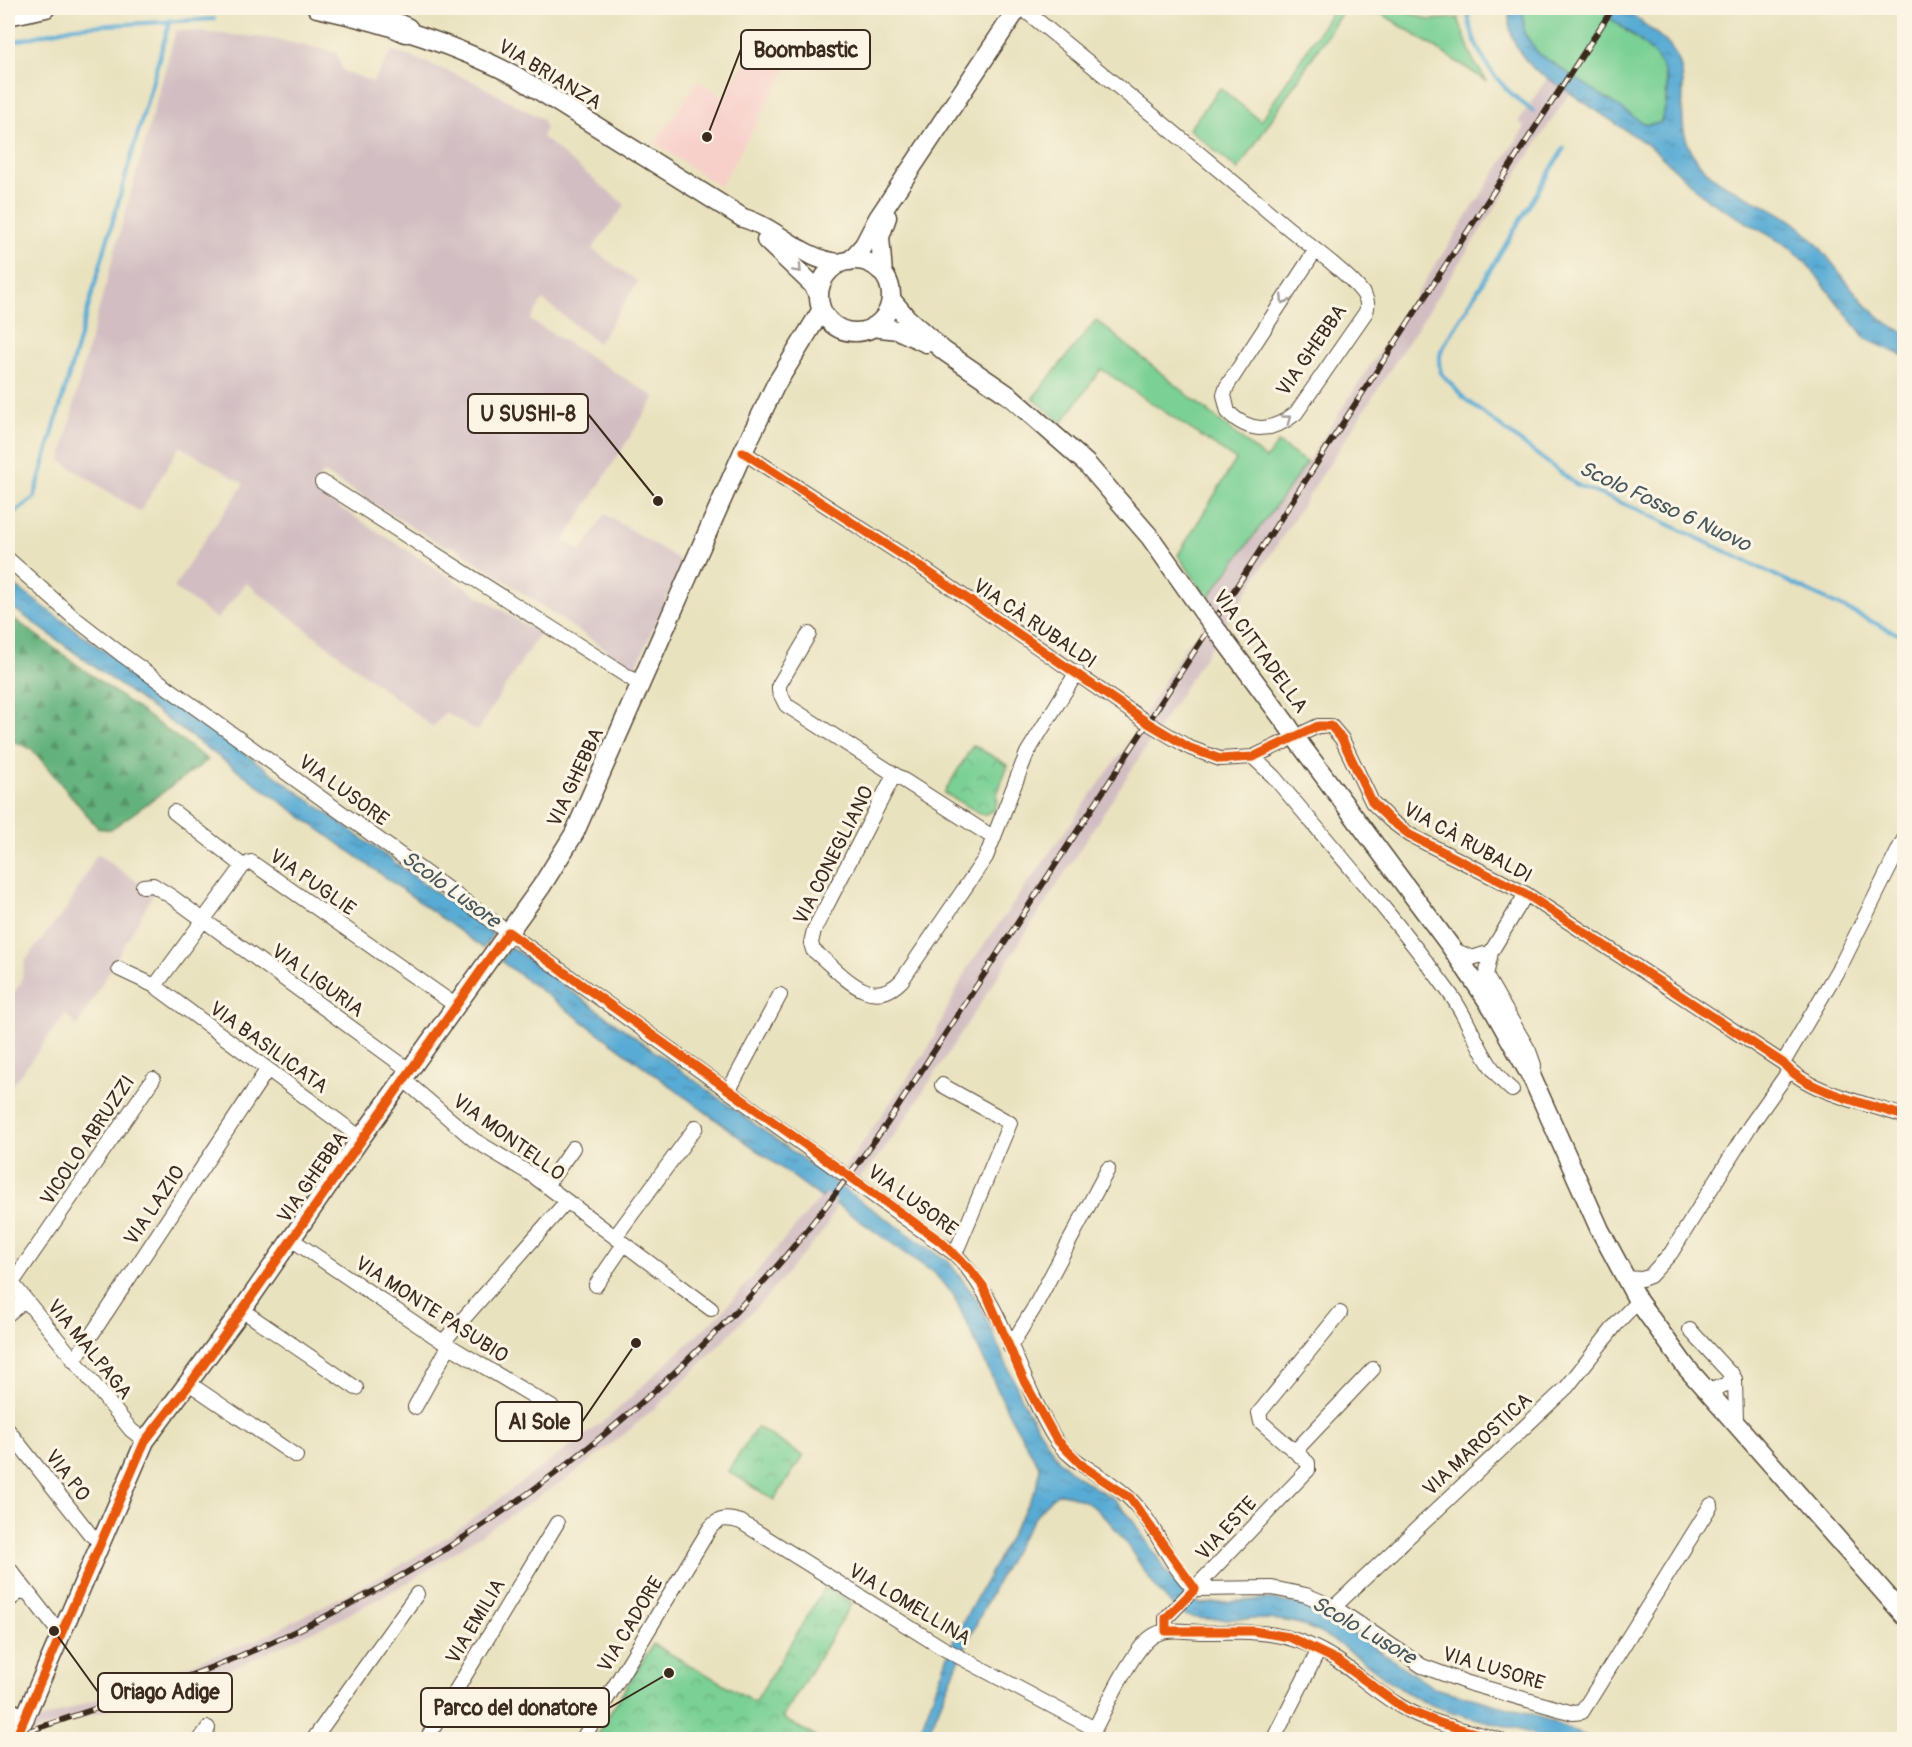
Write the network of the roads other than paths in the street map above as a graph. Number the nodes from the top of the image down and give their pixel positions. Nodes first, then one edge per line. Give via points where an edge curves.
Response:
1 (46, 8) edge
2 (317, 8) edge
3 (356, 8) edge
4 (1020, 8) edge
5 (8, 16) edge
6 (406, 30) junction
7 (895, 197) junction
8 (743, 218) junction
9 (1319, 254) junction
10 (845, 262) junction
11 (883, 274) junction
12 (891, 298) junction
13 (820, 303) junction
14 (872, 327) junction
15 (844, 330) junction
16 (944, 351) junction
17 (785, 368) junction
18 (743, 452) junction
19 (322, 482) dead end
20 (8, 559) edge
21 (809, 634) dead end
22 (1077, 672) junction
23 (641, 685) junction
24 (1253, 757) junction
25 (894, 775) junction
26 (174, 812) dead end
27 (994, 838) junction
28 (1905, 839) edge
29 (243, 866) junction
30 (143, 886) dead end
31 (1526, 894) junction
32 (203, 922) junction
33 (507, 933) junction
34 (1451, 947) junction
35 (1491, 952) junction
36 (119, 969) dead end
37 (155, 986) junction
38 (780, 996) dead end
39 (455, 1005) junction
40 (1786, 1067) junction
41 (267, 1070) junction
42 (406, 1075) junction
43 (153, 1078) dead end
44 (1533, 1080) junction
45 (942, 1085) dead end
46 (729, 1090) junction
47 (1512, 1090) dead end
48 (1905, 1116) edge
49 (696, 1127) dead end
50 (361, 1138) junction
51 (573, 1148) dead end
52 (1107, 1169) dead end
53 (546, 1186) junction
54 (566, 1202) junction
55 (291, 1239) junction
56 (619, 1240) junction
57 (955, 1254) junction
58 (1624, 1278) junction
59 (10, 1281) edge
60 (596, 1285) dead end
61 (25, 1300) junction
62 (1638, 1301) junction
63 (711, 1309) dead end
64 (243, 1310) junction
65 (1340, 1313) dead end
66 (8, 1314) edge
67 (1690, 1330) dead end
68 (446, 1344) junction
69 (1010, 1347) junction
70 (74, 1361) junction
71 (1373, 1369) dead end
72 (1732, 1374) junction
73 (190, 1384) junction
74 (356, 1388) dead end
75 (1708, 1391) junction
76 (416, 1407) dead end
77 (553, 1408) dead end
78 (1736, 1422) junction
79 (8, 1430) edge
80 (145, 1441) junction
81 (1299, 1455) junction
82 (296, 1456) dead end
83 (1711, 1504) dead end
84 (557, 1523) dead end
85 (710, 1528) joint
86 (101, 1542) junction
87 (8, 1568) edge
88 (24, 1589) junction
89 (1192, 1592) junction
90 (417, 1594) dead end
91 (8, 1601) edge
92 (1334, 1607) junction
93 (1905, 1615) edge
94 (1166, 1631) junction
95 (61, 1635) junction
96 (1319, 1650) junction
97 (8, 1711) edge
98 (25, 1718) junction
99 (208, 1728) dead end
100 (1092, 1734) edge
101 (1459, 1735) edge
102 (15, 1740) edge
103 (200, 1740) edge
104 (313, 1740) edge
105 (426, 1740) edge
106 (582, 1740) edge
107 (1273, 1740) edge
108 (1500, 1740) edge

1 - 5 main road
2 - 6 main road, VIA BRIANZA
3 - 6 highway
4 - 7 main road, VIA GHEBBA
4 - 9 street, VIA GHEBBA
6 - 8 main road, VIA BRIANZA via 479,57 516,76
7 - 10 main road, VIA GHEBBA via 864,245
7 - 11 main road, VIA GHEBBA via 880,237
8 - 10 main road, VIA BRIANZA via 757,222 824,262
8 -> 13 main road, VIA BRIANZA via 812,284
9 -> 9 street, VIA GHEBBA via 1227,386 1224,396 1228,412 1245,425 1266,429 1296,413 1366,312 1366,297
10 - 11 main road via 868,263
10 - 13 main road via 826,276
11 - 12 main road
12 - 14 main road via 888,310
12 - 16 main road, VIA CITTADELLA
13 - 15 main road via 830,322
13 - 17 main road, VIA GHEBBA
14 - 15 main road
14 - 16 main road, VIA CITTADELLA via 898,330
15 - 17 main road, VIA GHEBBA via 819,338
16 - 34 main road, VIA CITTADELLA, bridge via 1018,403 1086,463 1150,537
17 - 18 main road, VIA GHEBBA
18 - 22 street, VIA CÀ RUBALDI
18 - 23 main road, VIA GHEBBA
19 - 23 street
20 - 33 street, VIA LUSORE via 121,654
21 - 25 street, VIA CONEGLIANO via 779,685 781,699
22 - 24 street, VIA CÀ RUBALDI via 1190,748 1220,759
22 - 27 street, VIA CONEGLIANO via 1027,753
23 - 33 main road, VIA GHEBBA via 574,834
24 - 31 street, VIA CÀ RUBALDI via 1318,726 1330,726 1342,739 1372,802 1390,820 1410,835
24 - 47 street via 1274,777 1437,977 1463,1011 1498,1076
25 - 27 street
25 - 27 street, VIA CONEGLIANO via 812,936 813,950 864,991 887,993 902,980 987,857
26 - 29 street
28 - 40 street
29 - 32 street, VIA PUGLIE
29 - 39 street, VIA PUGLIE via 251,862
30 - 32 street, VIA LIGURIA via 153,885
31 - 35 street, VIA CÀ RUBALDI
31 - 40 street, VIA CÀ RUBALDI
32 - 37 street, VIA PUGLIE
32 - 42 street, VIA LIGURIA
33 - 39 main road, VIA GHEBBA
33 - 46 street, VIA LUSORE
34 - 35 street via 1472,958
34 - 44 main road, VIA CITTADELLA via 1493,1009
35 - 44 street, VIA CÀ RUBALDI via 1486,979 1528,1051
36 - 37 street
37 - 41 street, VIA BASILICATA
38 - 46 street
39 - 42 main road, VIA GHEBBA
40 - 48 street, VIA CÀ RUBALDI via 1825,1090
40 - 58 street via 1671,1252 1657,1270 1642,1279
41 - 50 street, VIA BASILICATA
41 - 70 street, VIA LAZIO
42 - 50 main road, VIA GHEBBA
42 - 53 street, VIA MONTELLO via 474,1140
43 - 59 street, VICOLO ABRUZZI
44 - 58 main road, VIA CITTADELLA
45 - 57 street via 1010,1124
46 - 57 street, VIA LUSORE
49 - 56 street
50 - 55 main road, VIA GHEBBA
51 - 53 street
52 - 69 street
53 - 54 street, VIA MONTELLO
54 - 56 street, VIA MONTELLO
54 - 68 street, VIA MONTELLO
55 - 64 main road, VIA GHEBBA
55 - 68 street, VIA MONTE PASUBIO
56 - 60 street
56 - 63 street, VIA MONTELLO
57 - 69 street, VIA LUSORE via 983,1286
58 - 62 main road, VIA CITTADELLA
59 - 61 street, VIA MALPAGA
61 - 66 street
61 - 70 street, VIA MALPAGA
62 - 75 main road, VIA CITTADELLA
62 - 92 street, VIA MAROSTICA via 1567,1387
64 - 73 main road, VIA GHEBBA
64 - 74 street
65 - 81 street via 1258,1413 1261,1422
67 - 72 street
68 - 76 street, VIA MONTELLO
68 - 77 street, VIA MONTE PASUBIO
69 - 89 street, VIA LUSORE via 1024,1382 1056,1439 1084,1467 1130,1498
70 - 80 street, VIA MALPAGA via 131,1430
71 - 81 street via 1299,1447
72 - 75 street via 1727,1384
72 - 78 street via 1736,1384
73 - 80 main road, VIA GHEBBA
73 - 82 street
75 - 78 main road, VIA CITTADELLA
78 - 93 main road, VIA CITTADELLA
79 - 86 street, VIA PO via 90,1534
80 - 86 main road, VIA GHEBBA
81 - 89 street, VIA ESTE via 1308,1463 1308,1470
83 - 92 street, VIA LUSORE via 1582,1712 1572,1713 1422,1666
84 - 105 street, VIA EMILIA
85 - 100 street, VIA LOMELLINA via 724,1518 741,1522 941,1647
85 - 106 street, VIA CADORE
86 - 95 main road, VIA GHEBBA
87 - 88 street
88 - 91 street
88 - 95 street
89 - 92 street, VIA LUSORE via 1272,1588 1306,1595
89 - 94 street, VIA ESTE via 1166,1618
90 - 104 street
94 - 96 street via 1263,1632 1289,1637
94 - 100 street via 1153,1635 1143,1645
95 - 98 main road, VIA GHEBBA
96 - 101 street via 1406,1710
96 - 107 street
97 - 98 main road
98 - 102 main road, VIA GHEBBA
99 - 103 street
101 - 108 street

